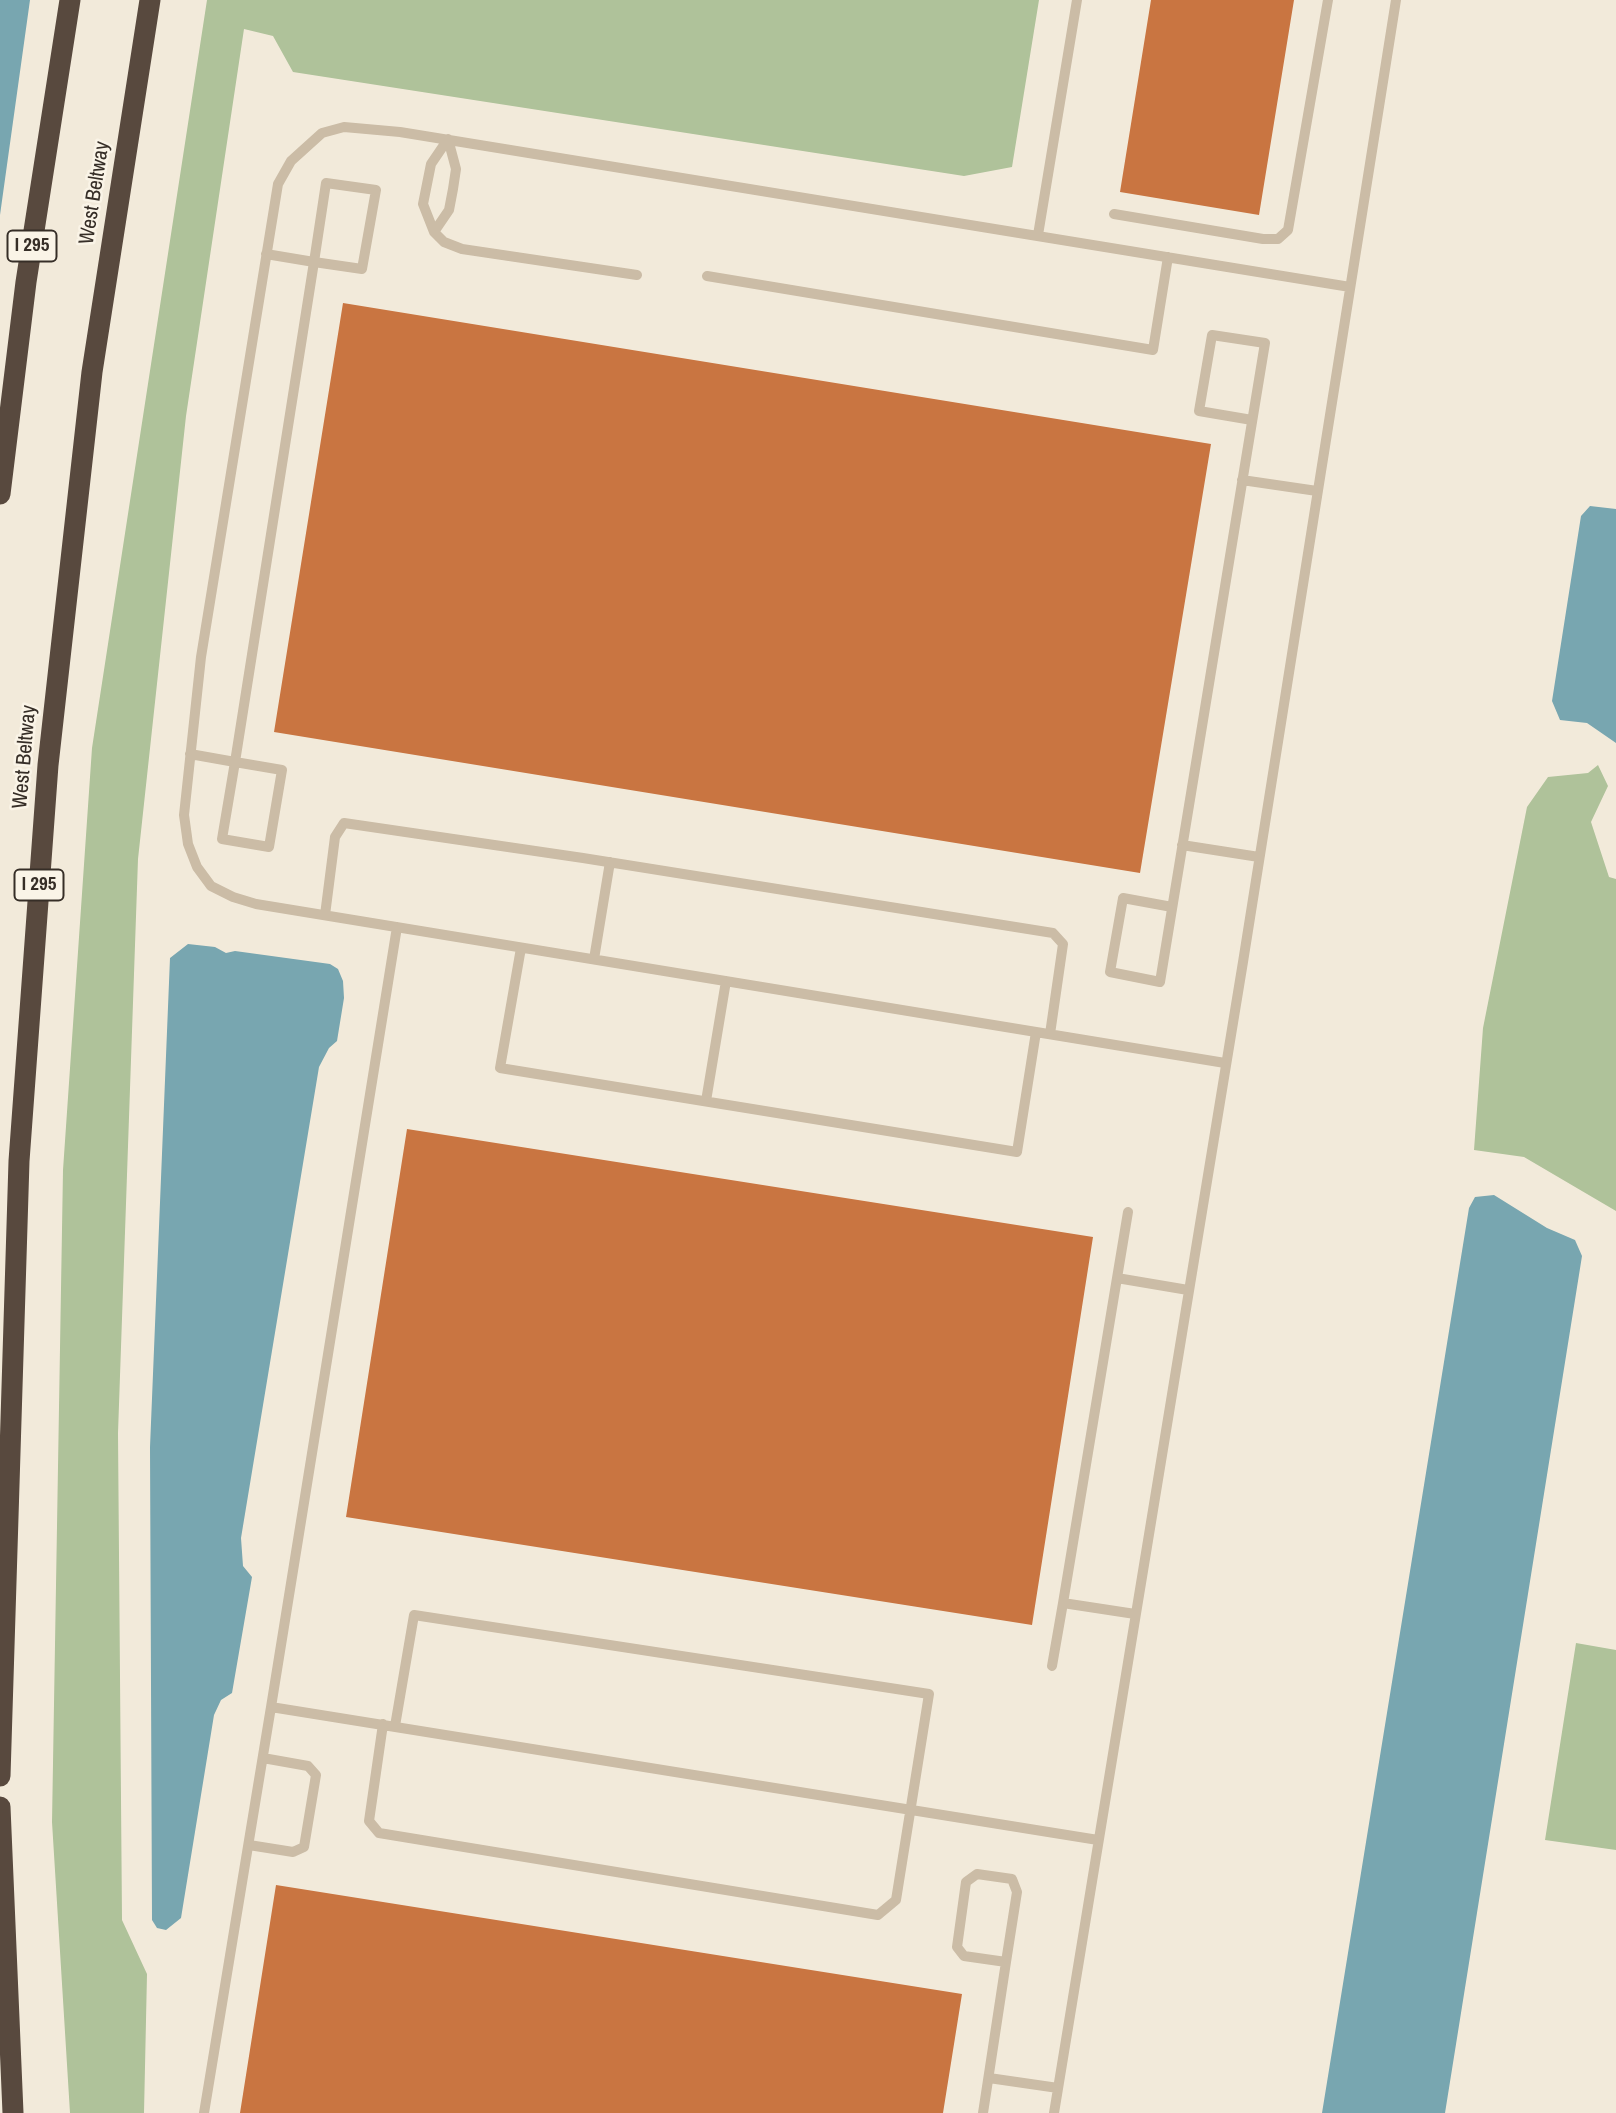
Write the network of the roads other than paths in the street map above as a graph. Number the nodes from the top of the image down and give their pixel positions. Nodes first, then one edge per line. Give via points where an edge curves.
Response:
1 (70, 0) edge
2 (150, 0) edge
3 (1077, 0) edge
4 (1328, 0) edge
5 (1396, 0) edge
6 (448, 139) junction
7 (1114, 214) dead end
8 (434, 232) junction
9 (1038, 235) junction
10 (266, 254) junction
11 (1168, 257) junction
12 (314, 262) junction
13 (637, 275) dead end
14 (707, 276) dead end
15 (1350, 287) junction
16 (1252, 420) junction
17 (1242, 480) junction
18 (1317, 491) junction
19 (0, 494) edge
20 (190, 754) junction
21 (235, 762) junction
22 (1182, 845) junction
23 (1259, 857) junction
24 (610, 862) junction
25 (1172, 906) junction
26 (325, 915) junction
27 (397, 928) junction
28 (521, 948) junction
29 (594, 960) junction
30 (726, 981) junction
31 (1036, 1032) junction
32 (1049, 1034) junction
33 (1225, 1063) junction
34 (706, 1101) junction
35 (1128, 1212) dead end
36 (1117, 1278) junction
37 (1188, 1290) junction
38 (1063, 1602) junction
39 (1135, 1614) junction
40 (1052, 1665) dead end
41 (271, 1707) junction
42 (383, 1724) junction
43 (395, 1726) junction
44 (263, 1758) junction
45 (0, 1776) edge
46 (0, 1807) edge
47 (911, 1810) junction
48 (1098, 1840) junction
49 (248, 1845) junction
50 (1006, 1962) junction
51 (989, 2078) junction
52 (1058, 2088) junction
53 (13, 2113) edge
54 (204, 2113) edge
55 (983, 2113) edge
56 (1054, 2113) edge

1 - 19 highway, I 295 via 26,282
2 - 45 highway, West Beltway / I 295 via 92,372 48,765 19,1161
3 - 9 lane
4 - 7 lane via 1288,230 1278,239 1263,239
5 - 15 lane
6 - 8 lane via 456,169 453,189 449,210
6 - 8 lane via 431,164 423,204
6 - 9 lane
6 - 10 lane via 344,127 322,133 291,161 278,184
8 - 13 lane via 462,249
9 - 11 lane
10 - 12 lane
10 - 20 lane via 201,657
11 - 14 lane via 1153,350
11 - 15 lane
12 - 12 lane via 326,183 376,190 362,269
12 - 21 lane
15 - 18 lane
16 - 16 lane via 1265,343 1212,335 1199,411
16 - 17 lane
17 - 18 lane
17 - 22 lane
18 - 23 lane
20 - 21 lane
20 - 26 lane via 184,815 188,844 211,886 256,904
21 - 21 lane via 282,770 269,847 222,839
22 - 23 lane
22 - 25 lane
23 - 33 lane
24 - 26 lane via 344,823 335,837
24 - 29 lane
24 - 32 lane via 1053,933 1063,944
25 - 25 lane via 1123,898 1111,972 1160,982
26 - 27 lane
27 - 28 lane
27 - 41 lane
28 - 29 lane
28 - 34 lane via 500,1068
29 - 30 lane
30 - 31 lane
30 - 34 lane
31 - 32 lane
31 - 34 lane via 1017,1152
32 - 33 lane
33 - 37 lane
35 - 36 lane
36 - 37 lane
36 - 38 lane
37 - 39 lane
38 - 39 lane
38 - 40 lane
39 - 48 lane
41 - 42 lane
41 - 44 lane
42 - 43 lane
42 - 47 lane via 369,1821 379,1833 878,1915 896,1900
43 - 47 lane
43 - 47 lane via 414,1615 929,1694
44 - 49 lane
44 - 49 lane via 307,1766 316,1775 304,1847 293,1852
46 - 53 highway
47 - 48 lane
48 - 52 lane
49 - 54 lane
50 - 50 lane via 964,1956 957,1947 966,1882 976,1874 1012,1880 1017,1892
50 - 51 lane
51 - 52 lane
51 - 55 lane
52 - 56 lane

